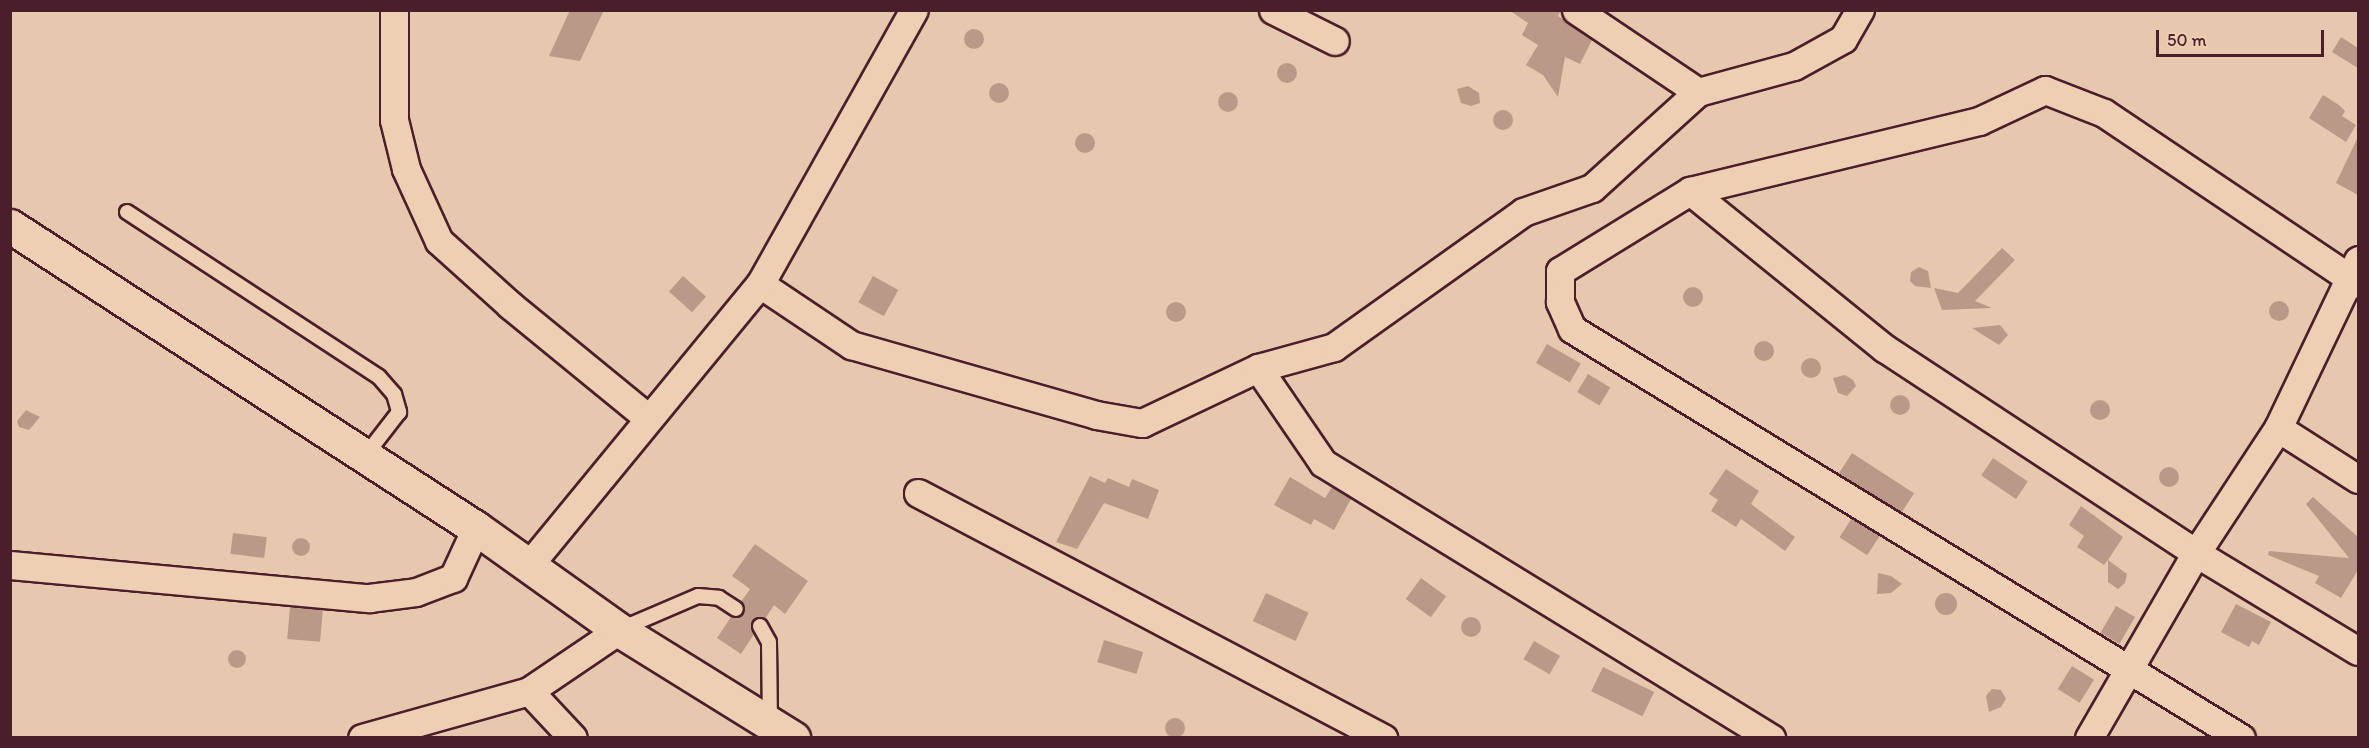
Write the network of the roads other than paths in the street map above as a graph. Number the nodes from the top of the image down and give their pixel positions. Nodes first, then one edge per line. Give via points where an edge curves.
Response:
1 (394, 10) edge
2 (914, 10) edge
3 (1272, 10) edge
4 (1576, 10) edge
5 (1860, 10) edge
6 (1335, 41) dead end
7 (1698, 92) junction
8 (1690, 191) junction
9 (127, 212) dead end
10 (10, 226) edge
11 (2355, 274) edge
12 (760, 284) junction
13 (1258, 369) junction
14 (648, 418) junction
15 (2278, 428) junction
16 (365, 456) junction
17 (2358, 479) edge
18 (918, 493) dead end
19 (476, 528) junction
20 (2196, 553) junction
21 (10, 565) edge
22 (529, 565) junction
23 (736, 609) dead end
24 (760, 626) dead end
25 (620, 630) junction
26 (2358, 651) edge
27 (2125, 670) junction
28 (529, 691) junction
29 (782, 730) edge
30 (362, 738) edge
31 (573, 738) edge
32 (1383, 738) edge
33 (1771, 738) edge
34 (2089, 738) edge
35 (2241, 738) edge

1 - 14 street via 394,120 406,169 439,241
2 - 12 street
3 - 6 street
4 - 7 street
5 - 7 street via 1843,39 1794,66
7 - 13 street via 1592,188 1522,212 1334,347
8 - 11 street via 1979,121 2046,90 2104,113
8 - 20 street via 1884,348
8 - 27 street via 1560,271 1560,302 1572,329
9 - 16 lane via 379,377 394,394 399,412
10 - 16 main road
11 - 15 street
12 - 13 street via 851,345 1096,415 1142,423
12 - 14 street
13 - 33 street via 1323,463
14 - 22 street
15 - 17 street
15 - 20 street
16 - 19 main road
18 - 32 street
19 - 21 street via 453,578 416,592 369,598
19 - 22 main road
20 - 26 street
20 - 27 street
22 - 25 main road
23 - 25 lane via 719,598 698,596
24 - 29 lane via 769,642
25 - 28 street
25 - 29 main road
27 - 34 street
27 - 35 street
28 - 30 street
28 - 31 street

